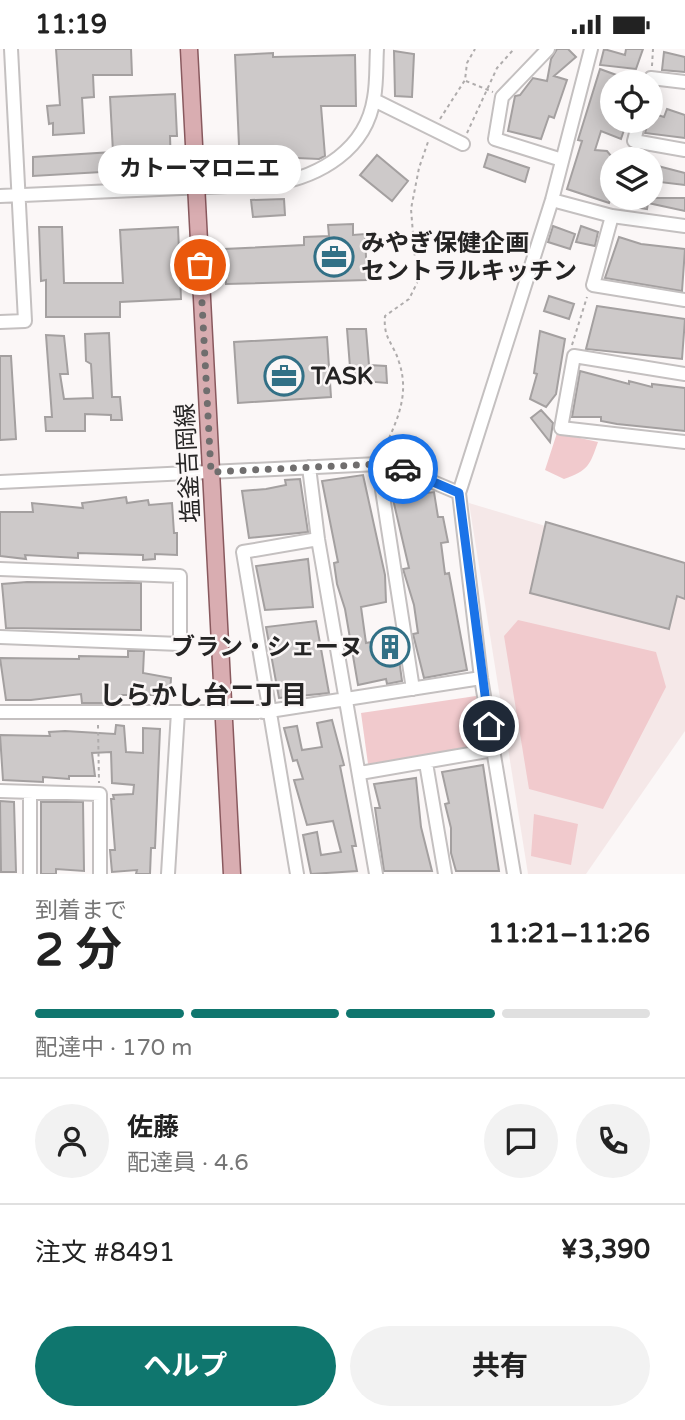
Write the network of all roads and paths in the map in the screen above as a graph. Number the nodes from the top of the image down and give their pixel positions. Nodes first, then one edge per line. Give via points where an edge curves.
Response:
1 (11, 49) edge
2 (189, 49) edge
3 (377, 49) edge
4 (475, 49) edge
5 (514, 49) edge
6 (548, 49) edge
7 (591, 49) edge
8 (653, 49) edge
9 (651, 70) edge
10 (465, 80) junction
11 (663, 81) edge
12 (685, 82) edge
13 (485, 90) junction
14 (505, 94) junction
15 (374, 100) junction
16 (434, 129) junction
17 (636, 133) edge
18 (463, 144) joint
19 (685, 149) edge
20 (562, 160) junction
21 (196, 186) junction
22 (19, 196) junction
23 (0, 197) edge
24 (552, 200) junction
25 (611, 216) junction
26 (685, 226) edge
27 (593, 285) junction
28 (685, 300) edge
29 (0, 322) edge
30 (574, 356) junction
31 (685, 374) edge
32 (685, 442) edge
33 (380, 458) junction
34 (309, 467) junction
35 (211, 472) junction
36 (0, 482) edge
37 (459, 493) junction
38 (318, 540) junction
39 (0, 569) edge
40 (0, 638) edge
41 (481, 678) junction
42 (413, 689) junction
43 (346, 699) junction
44 (0, 712) edge
45 (98, 712) junction
46 (182, 712) junction
47 (264, 712) junction
48 (493, 750) junction
49 (426, 763) junction
50 (360, 772) junction
51 (0, 791) edge
52 (30, 794) junction
53 (100, 794) junction
54 (30, 874) edge
55 (100, 874) edge
56 (168, 874) edge
57 (232, 874) edge
58 (297, 874) edge
59 (376, 874) edge
60 (444, 874) edge
61 (514, 874) edge

1 - 22 street
2 - 21 main road, 塩釜吉岡線
3 - 15 street
4 - 10 path
5 - 13 path
6 - 14 street
7 - 20 street
8 - 9 path
10 - 13 path
10 - 16 path
11 - 12 street
13 - 14 path
13 - 18 path
14 - 20 street via 495,139
15 - 16 street
15 - 21 street via 348,151 319,171 274,184
16 - 18 street
16 - 33 path via 419,168 411,208 417,283 409,299 385,316 383,332 399,360 405,385 400,415
17 - 19 street via 634,141
20 - 24 street
21 - 22 street
21 - 35 main road, 塩釜吉岡線
22 - 23 street
22 - 29 street via 25,321
24 - 25 street
24 - 37 street
25 - 26 street
25 - 27 street
27 - 28 street
27 - 30 path via 572,345
30 - 31 street
30 - 32 street via 561,428
33 - 34 street
33 - 37 street
33 - 42 street
34 - 35 street
34 - 38 street
35 - 36 street
35 - 57 main road, 塩釜吉岡線
37 - 41 street
38 - 43 street
38 - 47 street via 243,552
39 - 40 street via 180,576 180,644
41 - 42 street
41 - 48 street
42 - 43 street
43 - 47 street
43 - 50 street
44 - 45 street
45 - 46 street
45 - 53 path
46 - 47 street, bridge
46 - 56 street
47 - 58 street
48 - 49 street
48 - 61 street
49 - 50 street
49 - 60 street
50 - 59 street
51 - 52 street
52 - 53 street
52 - 54 street
53 - 55 street

